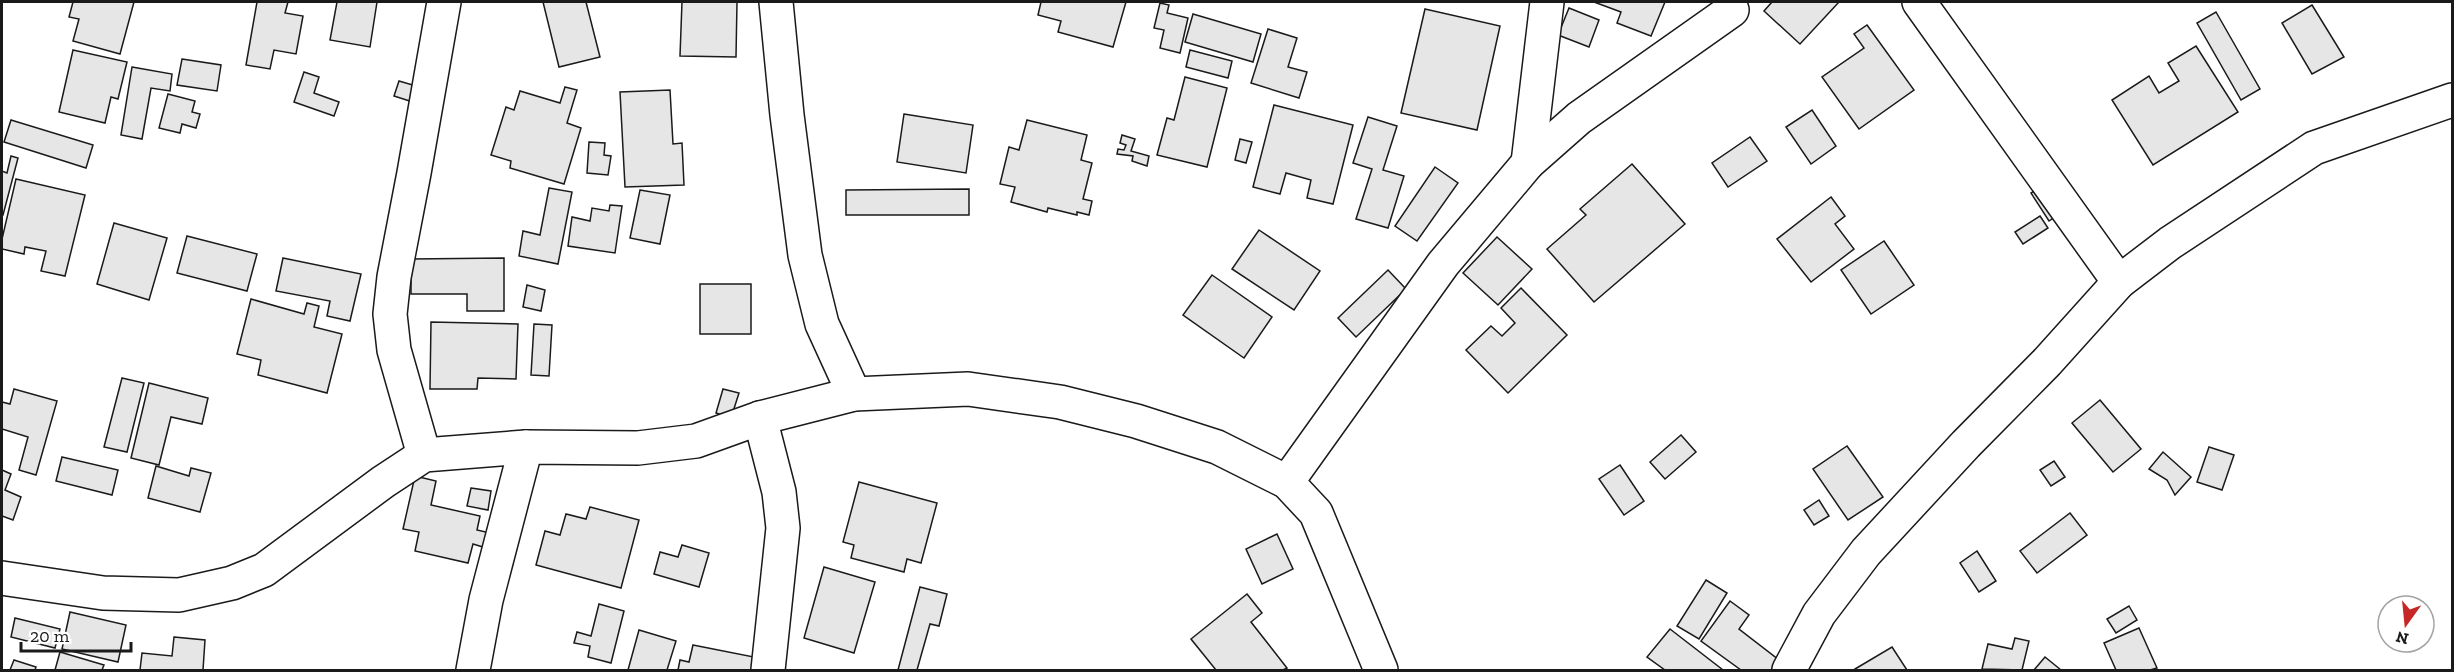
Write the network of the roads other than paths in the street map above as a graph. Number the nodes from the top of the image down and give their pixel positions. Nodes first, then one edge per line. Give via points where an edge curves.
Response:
1 (444, 2) edge
2 (776, 2) edge
3 (1547, 2) edge
4 (1919, 2) edge
5 (1732, 10) dead end
6 (2452, 100) edge
7 (1528, 163) junction
8 (2119, 282) junction
9 (854, 394) junction
10 (760, 418) junction
11 (526, 447) junction
12 (424, 455) junction
13 (1287, 482) junction
14 (2, 578) edge
15 (473, 670) edge
16 (768, 670) edge
17 (1381, 670) edge
18 (1789, 670) edge

1 - 12 street via 390,314 394,350
2 - 9 street via 805,255 822,324
3 - 7 street
4 - 8 street
5 - 7 street via 1579,118
6 - 8 street via 2314,148 2170,243
7 - 13 street via 1443,264
8 - 18 street via 1866,552 1819,614
9 - 10 street
9 - 13 street via 968,389 1060,402 1217,447
10 - 11 street via 696,441 638,448
10 - 16 street via 779,492 783,528
11 - 12 street
11 - 15 street via 486,600
12 - 14 street via 264,570 232,584 178,595 114,594
13 - 17 street via 1316,513

